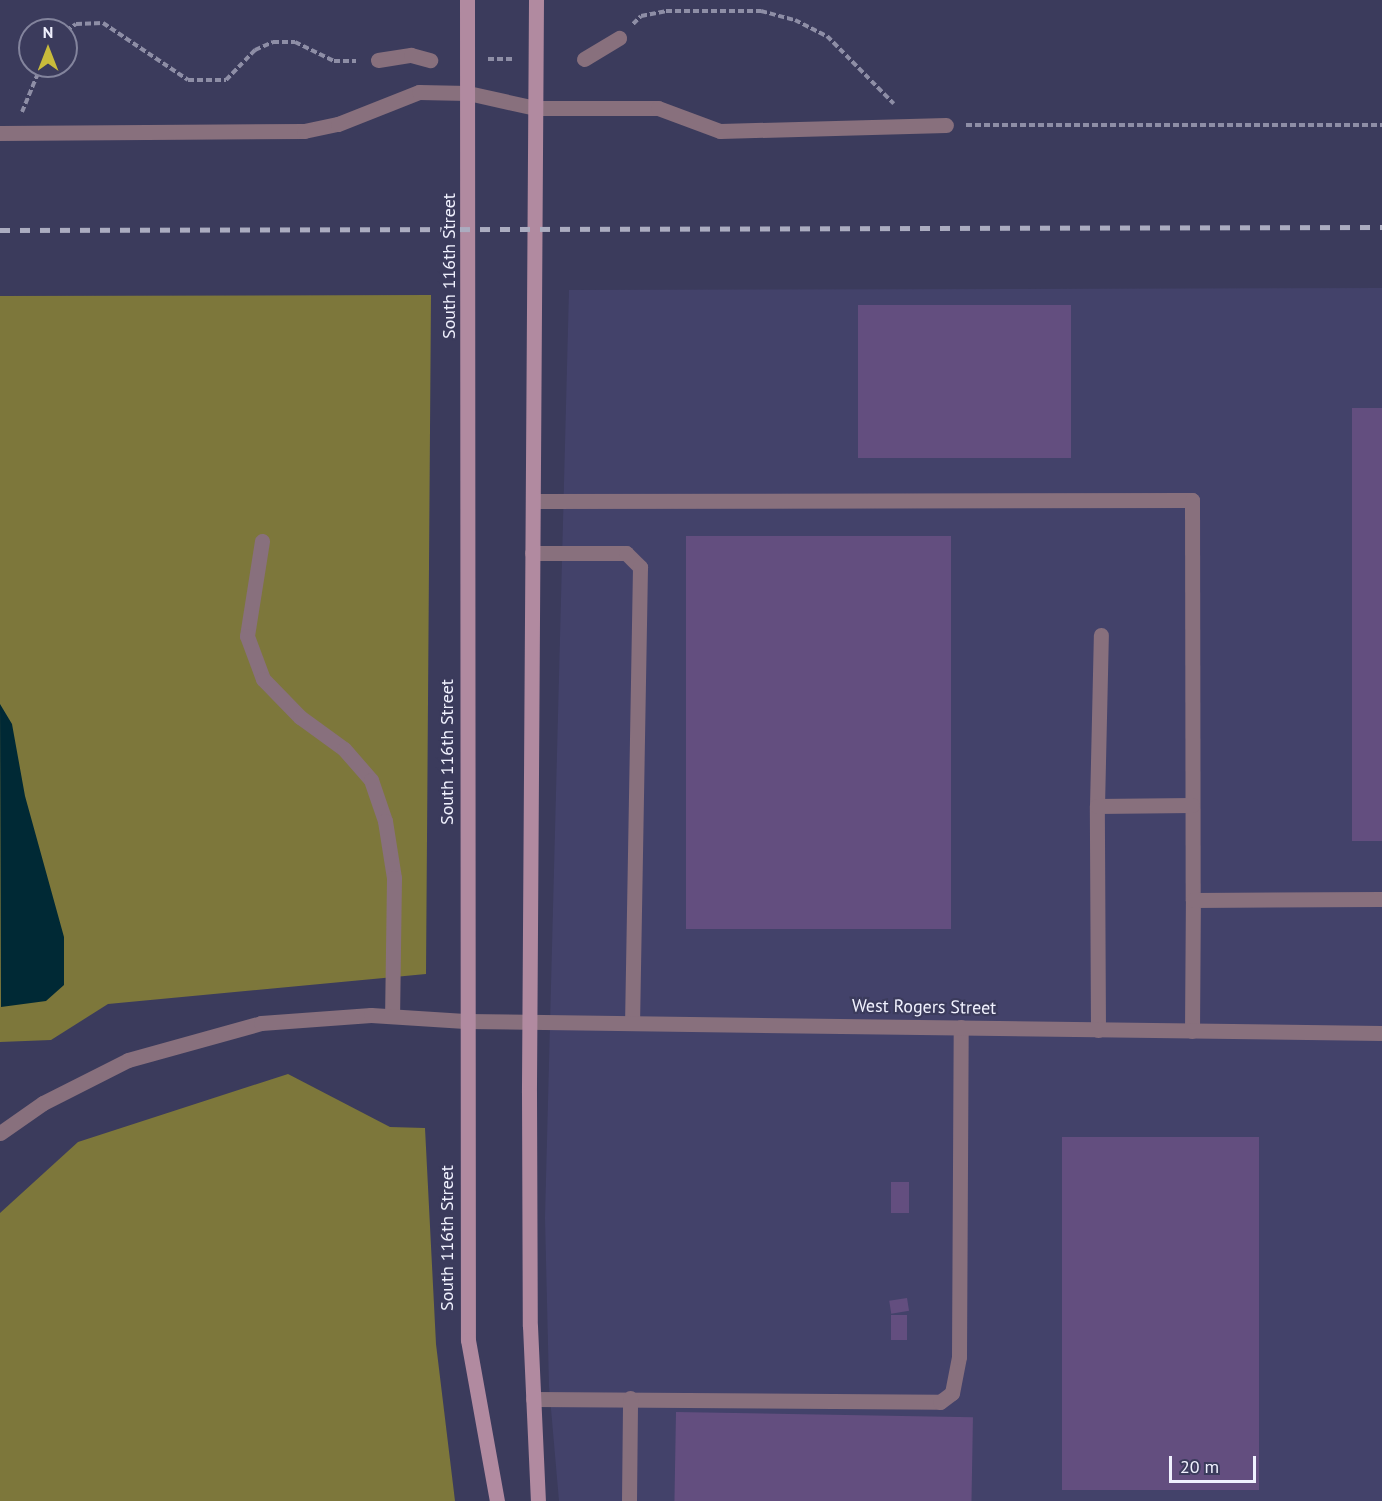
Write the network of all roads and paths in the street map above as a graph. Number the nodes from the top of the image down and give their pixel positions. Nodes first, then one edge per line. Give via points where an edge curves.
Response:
1 (467, 0) edge
2 (536, 0) edge
3 (78, 24) edge
4 (619, 38) joint
5 (468, 59) junction
6 (535, 59) junction
7 (584, 59) dead end
8 (378, 60) joint
9 (430, 60) dead end
10 (37, 78) edge
11 (468, 93) junction
12 (535, 108) junction
13 (904, 111) dead end
14 (18, 116) dead end
15 (946, 125) joint
16 (1382, 125) edge
17 (0, 132) edge
18 (533, 501) junction
19 (262, 541) dead end
20 (532, 553) junction
21 (1101, 635) dead end
22 (1192, 805) junction
23 (1097, 807) junction
24 (1382, 899) edge
25 (1193, 900) junction
26 (392, 1016) junction
27 (530, 1020) junction
28 (465, 1021) junction
29 (632, 1022) junction
30 (961, 1027) junction
31 (1098, 1030) junction
32 (1192, 1031) junction
33 (1382, 1033) edge
34 (0, 1133) edge
35 (630, 1398) junction
36 (533, 1399) junction
37 (497, 1501) edge
38 (538, 1501) edge
39 (629, 1501) edge

1 - 5 street, South 116th Street
2 - 6 street
3 - 8 path via 103,23 188,81 226,80 255,50 273,42 294,42 334,61
4 - 7 street
4 - 13 path via 641,16 666,11 760,11 795,20 827,36
5 - 6 path
5 - 11 street, South 116th Street
6 - 12 street
8 - 9 street via 411,56
10 - 14 path via 29,102
11 - 12 street
11 - 17 street via 419,92 338,124 304,131
11 - 28 street, South 116th Street
12 - 15 street via 658,108 720,130
12 - 18 street
15 - 16 path
18 - 20 street
18 - 22 street via 1192,501
19 - 26 street via 247,636 263,678 371,780 385,821 394,878
20 - 27 street
20 - 29 street via 626,553 640,567
21 - 23 street
22 - 23 street
22 - 25 street
23 - 31 street
24 - 25 street
25 - 32 street
26 - 28 street, West Rogers Street
26 - 34 street, West Rogers Street via 261,1023 128,1060 43,1103
27 - 28 street, West Rogers Street
27 - 29 street, West Rogers Street
27 - 36 street
28 - 37 street, South 116th Street via 468,1340
29 - 30 street, West Rogers Street
30 - 31 street, West Rogers Street
30 - 35 street via 959,1357 952,1394 940,1402
31 - 32 street, West Rogers Street
32 - 33 street, West Rogers Street
35 - 36 street
35 - 39 street
36 - 38 street

